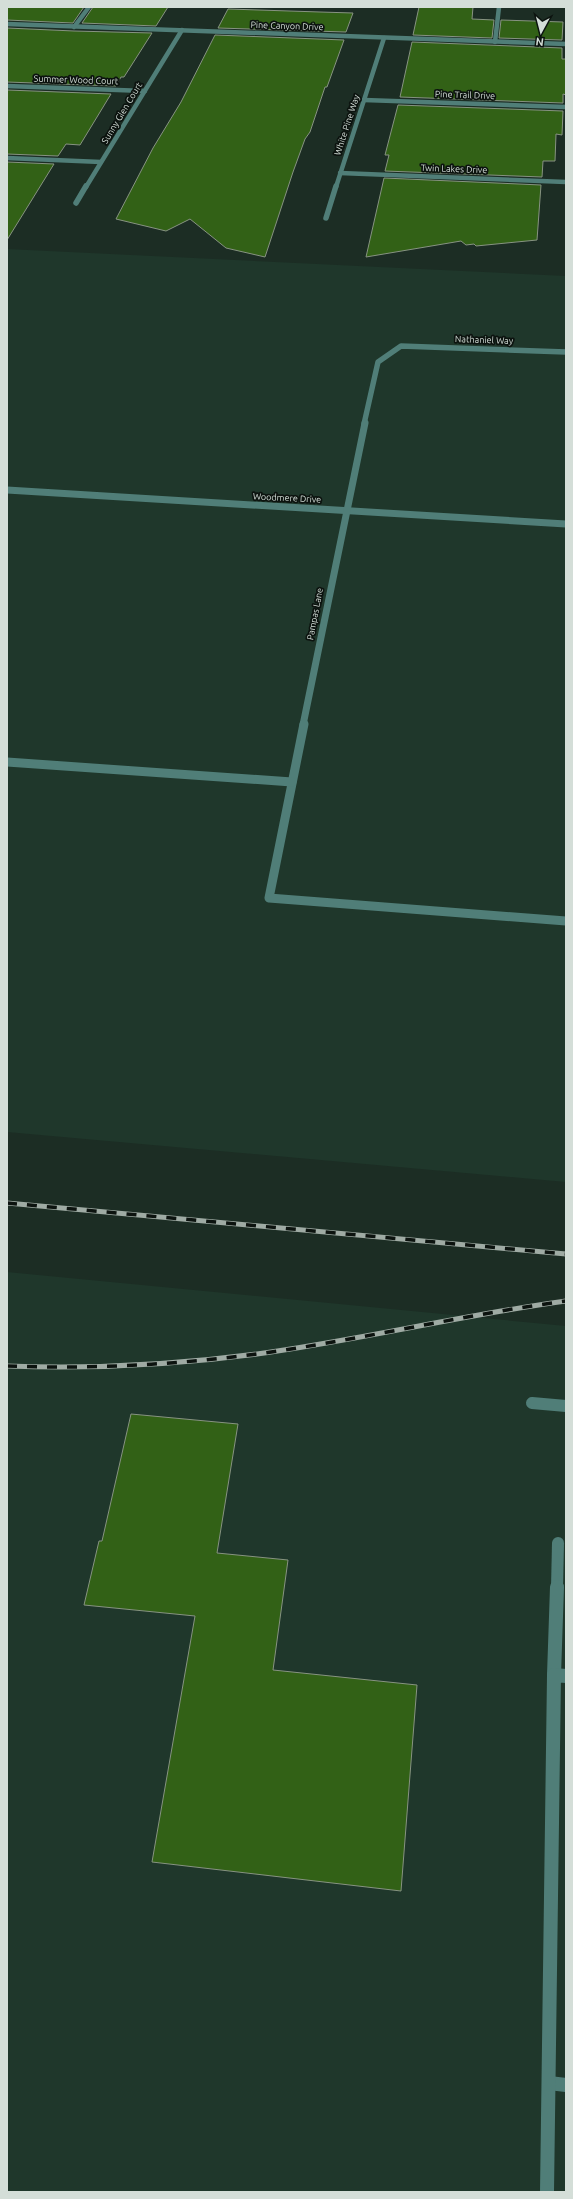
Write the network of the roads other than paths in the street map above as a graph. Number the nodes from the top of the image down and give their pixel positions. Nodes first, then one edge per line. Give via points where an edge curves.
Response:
1 (89, 7) edge
2 (500, 7) edge
3 (7, 24) edge
4 (74, 27) junction
5 (182, 30) junction
6 (384, 38) junction
7 (495, 42) junction
8 (566, 44) edge
9 (7, 86) edge
10 (144, 91) junction
11 (364, 100) junction
12 (566, 107) edge
13 (7, 158) edge
14 (101, 162) junction
15 (340, 173) junction
16 (566, 182) edge
17 (76, 203) dead end
18 (326, 218) dead end
19 (402, 346) joint
20 (566, 352) edge
21 (7, 490) edge
22 (346, 510) junction
23 (566, 524) edge
24 (7, 762) edge
25 (292, 782) junction
26 (566, 921) edge
27 (532, 1403) dead end
28 (566, 1406) edge
29 (558, 1543) dead end
30 (560, 1675) edge
31 (549, 2083) junction
32 (566, 2085) edge
33 (547, 2192) edge

1 - 4 street
2 - 7 street
3 - 4 street, Pine Canyon Drive
4 - 5 street, Pine Canyon Drive
5 - 6 street, Pine Canyon Drive
5 - 10 street, Sunny Glen Court
6 - 7 street, Pine Canyon Drive
6 - 11 street, White Pine Way
7 - 8 street, Pine Canyon Drive
9 - 10 street, Summer Wood Court
10 - 14 street, Sunny Glen Court
11 - 12 street, Pine Trail Drive
11 - 15 street, White Pine Way
13 - 14 street
14 - 17 street, Sunny Glen Court
15 - 16 street, Twin Lakes Drive
15 - 18 street, White Pine Way
19 - 20 street, Nathaniel Way
19 - 22 street, Pampas Lane via 378,362
21 - 22 street, Woodmere Drive
22 - 23 street, Woodmere Drive
22 - 25 street, Pampas Lane
24 - 25 street
25 - 26 street, Pampas Lane via 269,898
27 - 28 street
29 - 30 street
30 - 31 street
31 - 32 street
31 - 33 street

